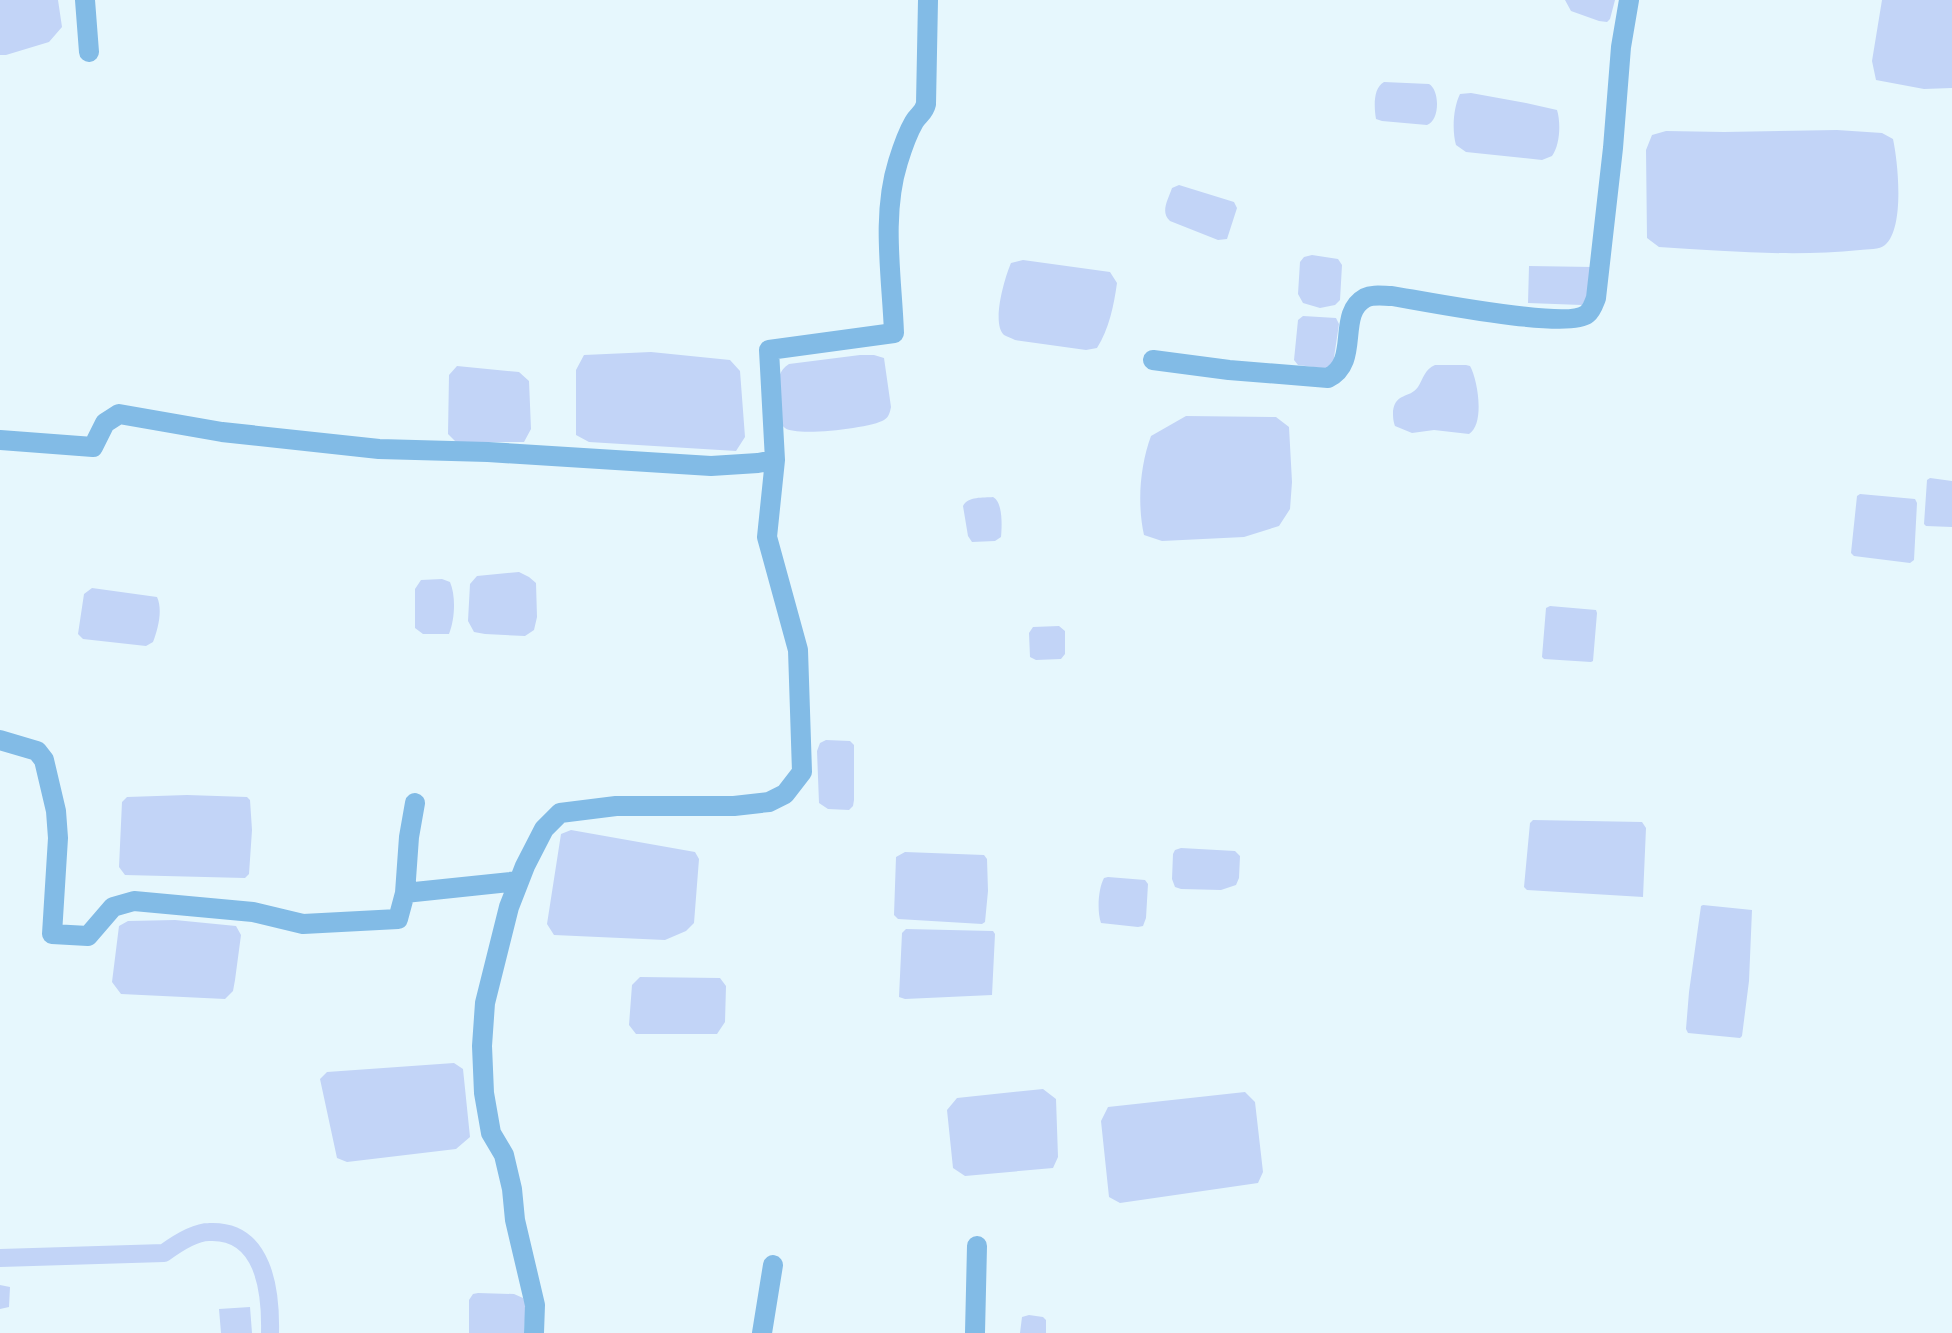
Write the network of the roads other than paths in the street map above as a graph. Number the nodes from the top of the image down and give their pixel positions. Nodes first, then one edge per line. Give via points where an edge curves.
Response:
1 (85, 0) edge
2 (928, 0) edge
3 (1629, 0) edge
4 (89, 52) dead end
5 (1153, 360) dead end
6 (0, 440) edge
7 (775, 460) junction
8 (0, 740) edge
9 (415, 803) dead end
10 (519, 881) junction
11 (404, 893) junction
12 (977, 1246) dead end
13 (773, 1265) dead end
14 (534, 1333) edge
15 (762, 1333) edge
16 (975, 1333) edge

1 - 4 street
2 - 7 street via 926,104 910,130 893,185 890,219 894,333 769,350
3 - 5 street via 1621,47 1596,298 1586,315 1568,319 1517,317 1375,295 1366,297 1355,308 1345,362 1335,375 1328,378
6 - 7 street via 93,447 105,423 119,414 222,432 379,449 469,451 712,466
7 - 10 street via 768,538 798,650 802,772 785,794 770,802 734,806 616,806 560,813 544,829
8 - 11 street via 37,751 44,760 56,811 58,838 52,934 88,936 113,906 134,901 252,912 303,924 398,920
9 - 11 street
10 - 11 street
10 - 14 street via 490,980 482,1046 484,1093 491,1133 504,1155 512,1190 514,1220 535,1305
12 - 16 street
13 - 15 street

